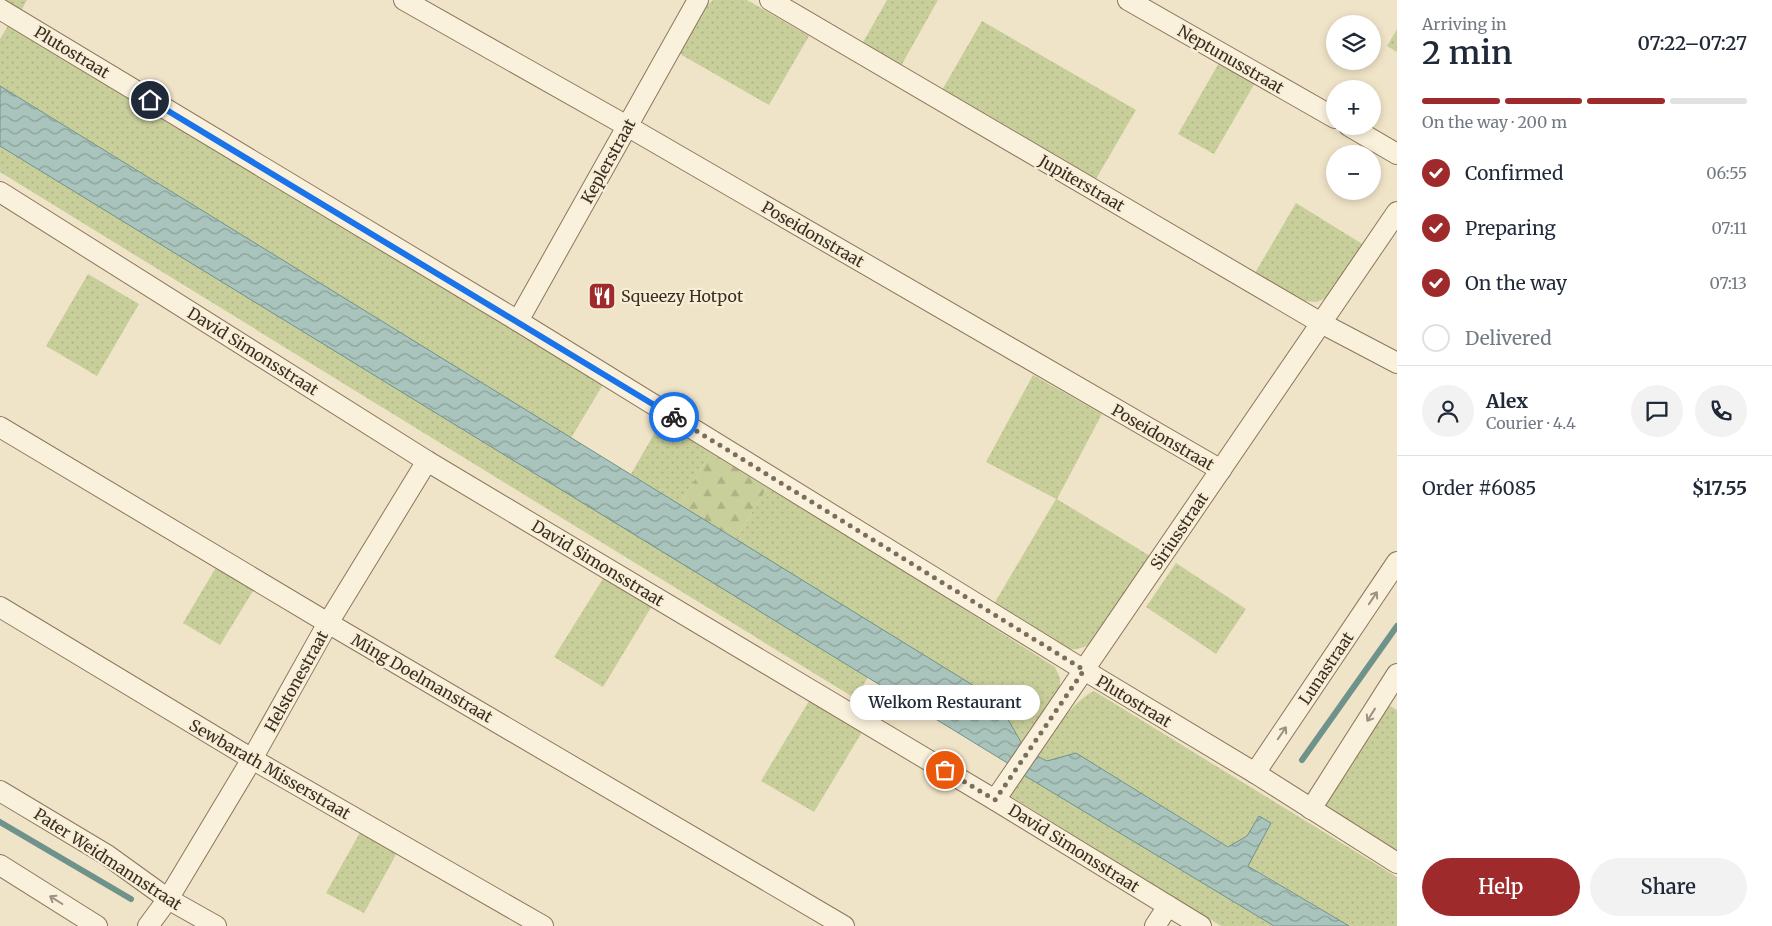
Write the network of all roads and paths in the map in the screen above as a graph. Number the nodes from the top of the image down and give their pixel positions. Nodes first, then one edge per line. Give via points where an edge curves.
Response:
1 (404, 0) edge
2 (698, 0) edge
3 (770, 0) edge
4 (1128, 0) edge
5 (0, 9) edge
6 (1326, 113) edge
7 (627, 126) junction
8 (1364, 135) edge
9 (1397, 154) edge
10 (0, 192) edge
11 (1397, 212) edge
12 (518, 321) junction
13 (1321, 323) junction
14 (1397, 363) edge
15 (0, 427) edge
16 (427, 461) junction
17 (1220, 470) junction
18 (1397, 562) edge
19 (0, 607) edge
20 (328, 623) junction
21 (1084, 670) junction
22 (1397, 674) edge
23 (252, 759) junction
24 (1255, 773) junction
25 (0, 791) edge
26 (995, 800) junction
27 (1311, 809) junction
28 (1397, 863) edge
29 (0, 865) edge
30 (168, 899) junction
31 (1168, 906) junction
32 (97, 926) edge
33 (148, 926) edge
34 (216, 926) edge
35 (543, 926) edge
36 (844, 926) edge
37 (1155, 926) edge
38 (1201, 926) edge

1 - 7 street, Poseidonstraat
2 - 7 street, Keplerstraat
3 - 13 street, Jupiterstraat
4 - 6 street, Neptunusstraat
5 - 12 street, Plutostraat
7 - 12 street, Keplerstraat
7 - 17 street, Poseidonstraat
8 - 9 street
10 - 16 street, David Simonsstraat
11 - 13 street, Siriusstraat
12 - 21 street, Plutostraat
13 - 14 street, Jupiterstraat
13 - 17 street, Siriusstraat
15 - 20 street, Ming Doelmanstraat
16 - 20 street, Helstonestraat
16 - 26 street, David Simonsstraat
17 - 21 street, Siriusstraat
24 -> 18 street, Lunastraat
19 - 23 street, Sewbarath Misserstraat
20 - 23 street, Helstonestraat
20 - 36 street, Ming Doelmanstraat
21 - 24 street, Plutostraat
21 - 26 street, Siriusstraat
22 -> 27 street
23 - 30 street, Helstonestraat
23 - 35 street, Sewbarath Misserstraat
24 - 27 street, Plutostraat
25 - 30 street, Pater Weidmannstraat via 106,855
26 - 31 street, David Simonsstraat
27 - 28 street, Plutostraat
32 -> 29 street
30 - 33 street, Helstonestraat
30 - 34 street, Pater Weidmannstraat
31 - 37 street
31 - 38 street, David Simonsstraat

